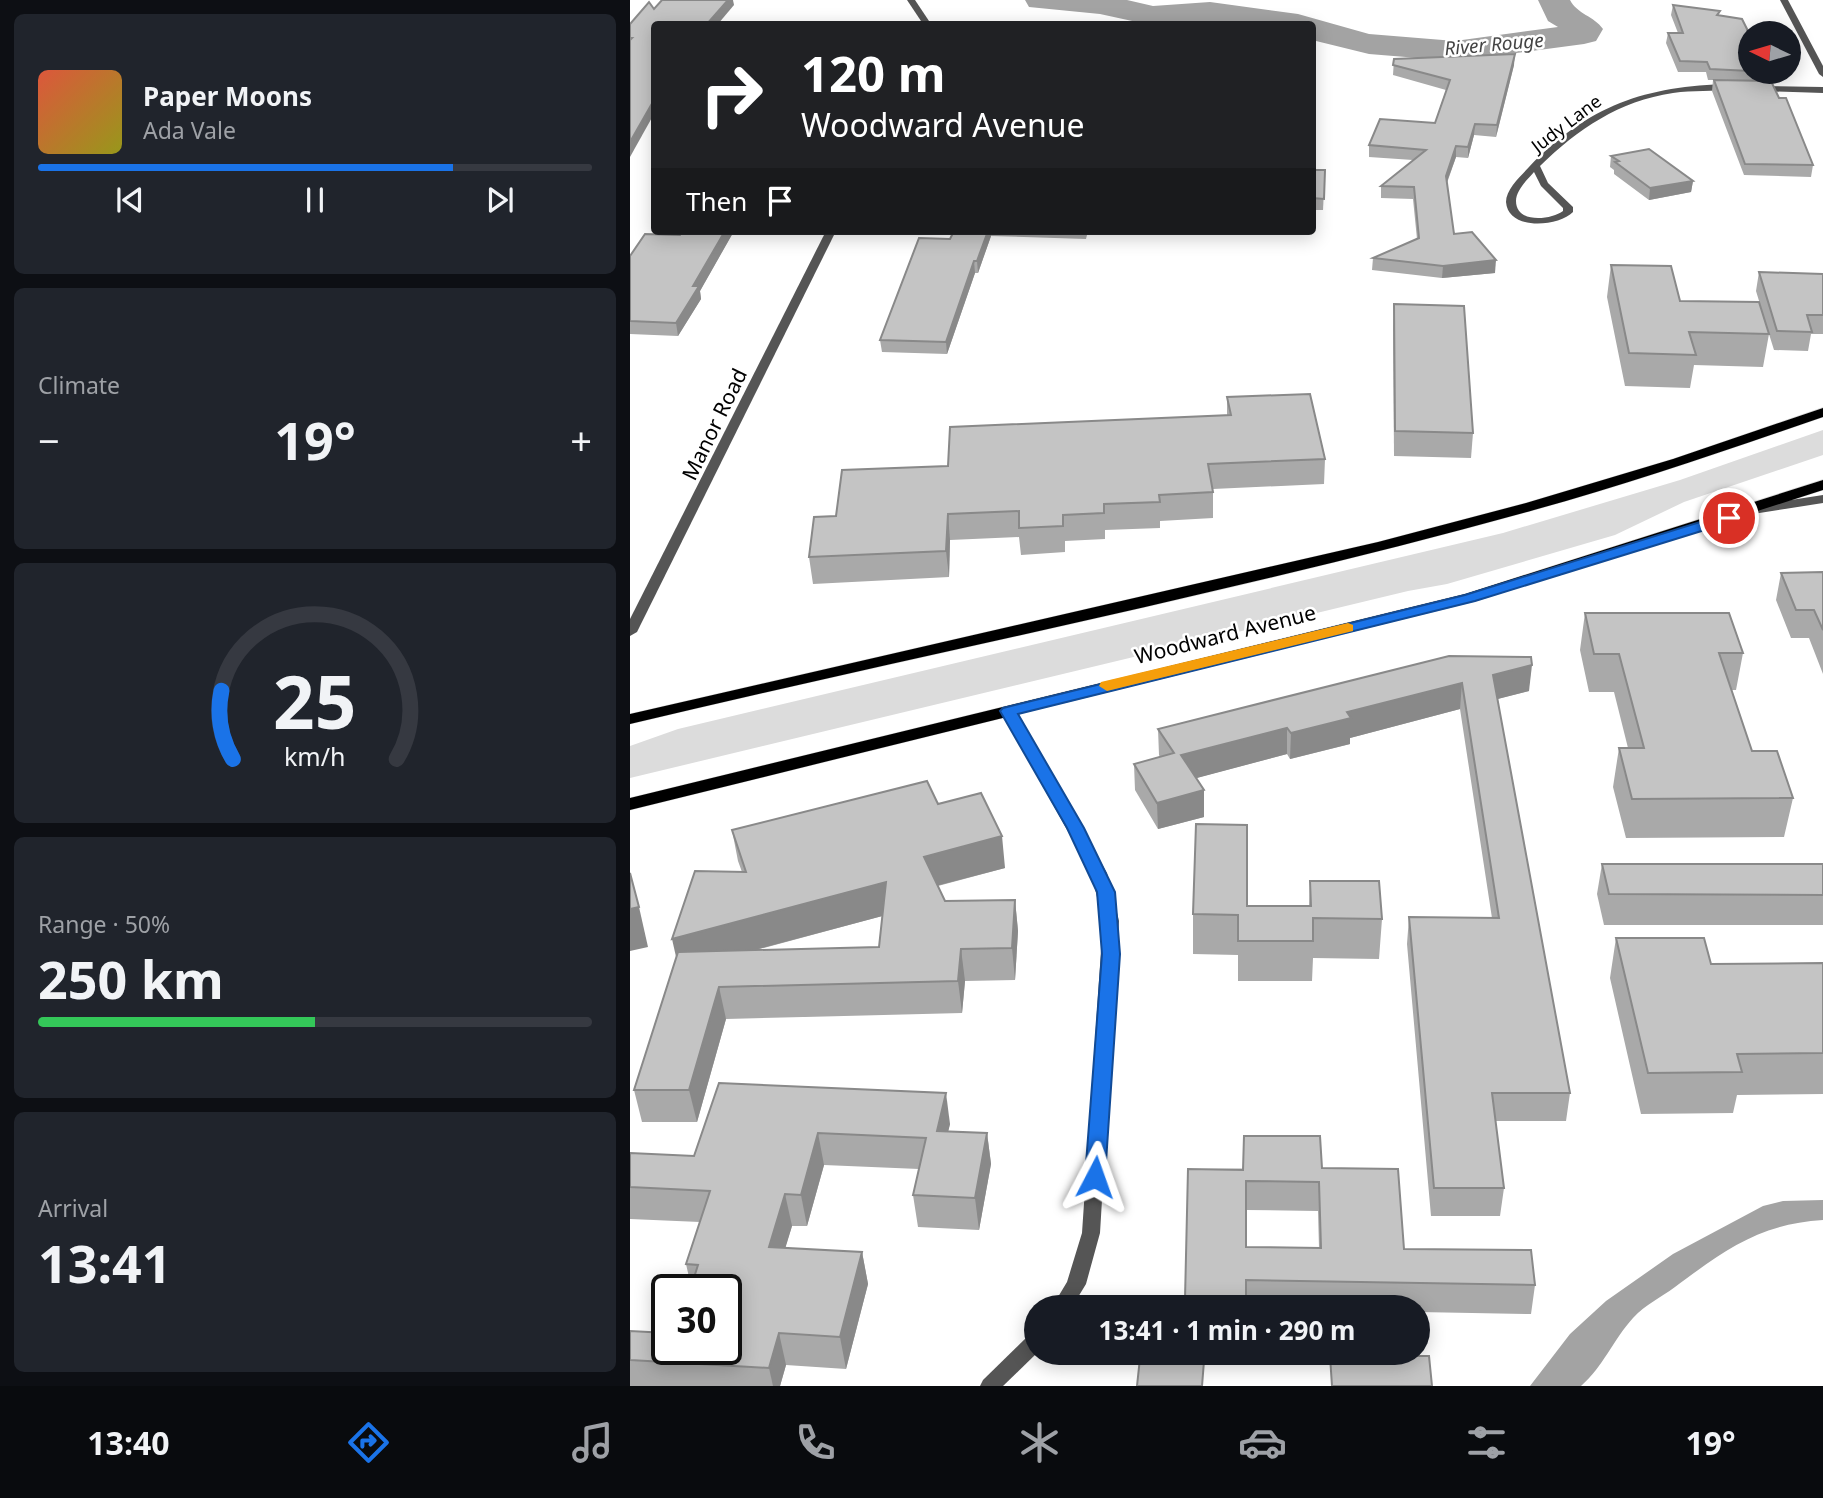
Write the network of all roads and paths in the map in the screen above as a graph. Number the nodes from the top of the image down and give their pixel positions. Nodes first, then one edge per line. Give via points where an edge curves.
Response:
1 (911, 0) edge
2 (1784, 0) edge
3 (925, 21) edge
4 (1823, 75) edge
5 (1823, 90) edge
6 (1536, 166) junction
7 (829, 235) edge
8 (1823, 412) edge
9 (1823, 485) edge
10 (1823, 499) edge
11 (1753, 510) junction
12 (630, 632) edge
13 (1008, 711) junction
14 (630, 719) edge
15 (630, 804) edge
16 (1069, 1295) edge
17 (1024, 1353) edge
18 (990, 1386) edge

1 - 3 street
2 - 4 street
5 - 6 street, Judy Lane via 1683,88 1629,99 1578,129
6 - 6 street, Judy Lane via 1544,184 1568,207 1560,219 1532,220 1513,208 1516,188
7 - 12 street, Manor Road
8 - 14 main road via 1602,485 1391,542
9 - 11 main road, Woodward Avenue
10 - 11 street
11 - 13 main road, Woodward Avenue via 1470,598
13 - 15 main road, Woodward Avenue
13 - 16 street via 1099,873 1111,921 1091,1233
17 - 18 street

